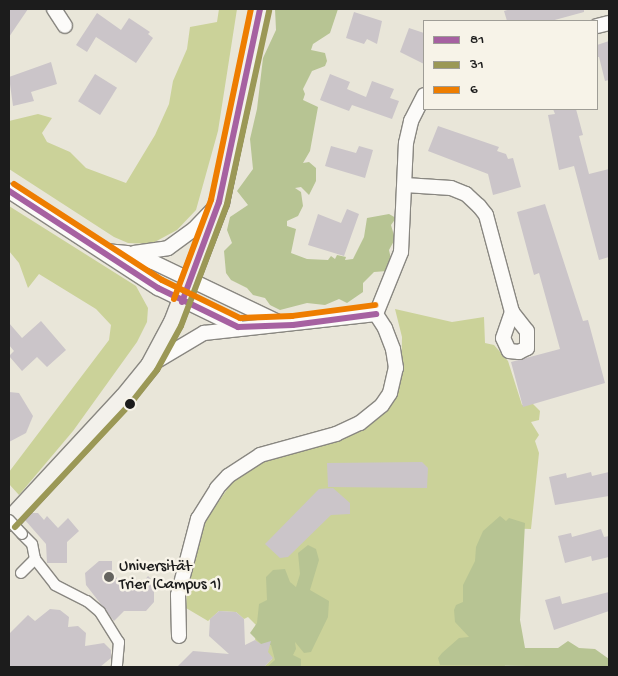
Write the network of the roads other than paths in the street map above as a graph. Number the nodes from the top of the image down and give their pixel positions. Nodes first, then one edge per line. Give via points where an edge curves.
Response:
1 (54, 9) edge
2 (260, 9) edge
3 (65, 26) dead end
4 (423, 97) edge
5 (405, 186) junction
6 (9, 190) edge
7 (219, 202) junction
8 (102, 250) junction
9 (127, 253) junction
10 (191, 282) junction
11 (182, 302) junction
12 (512, 312) dead end
13 (376, 314) junction
14 (293, 325) junction
15 (238, 327) junction
16 (150, 365) junction
17 (9, 520) edge
18 (35, 559) junction
19 (21, 573) dead end
20 (179, 636) dead end
21 (117, 667) edge

1 - 3 street
2 - 7 main road
4 - 5 street via 408,132
5 - 12 street via 451,188 466,194 479,206 486,215
5 - 13 street via 401,252
6 - 8 street
7 - 9 street via 194,229 168,248
7 - 10 main road
8 - 9 street
8 - 11 street
9 - 10 street
10 - 11 main road
10 - 14 street via 270,320
11 - 15 street
11 - 16 main road
13 - 14 street
13 - 20 street via 385,328 396,368 390,393 360,424 260,455 222,482 198,519 178,594
14 - 15 street
15 - 16 street via 204,333
16 - 17 main road via 98,427
17 - 18 street, bridge via 32,544
18 - 19 street
18 - 21 street via 55,585 87,601 100,612 119,642

